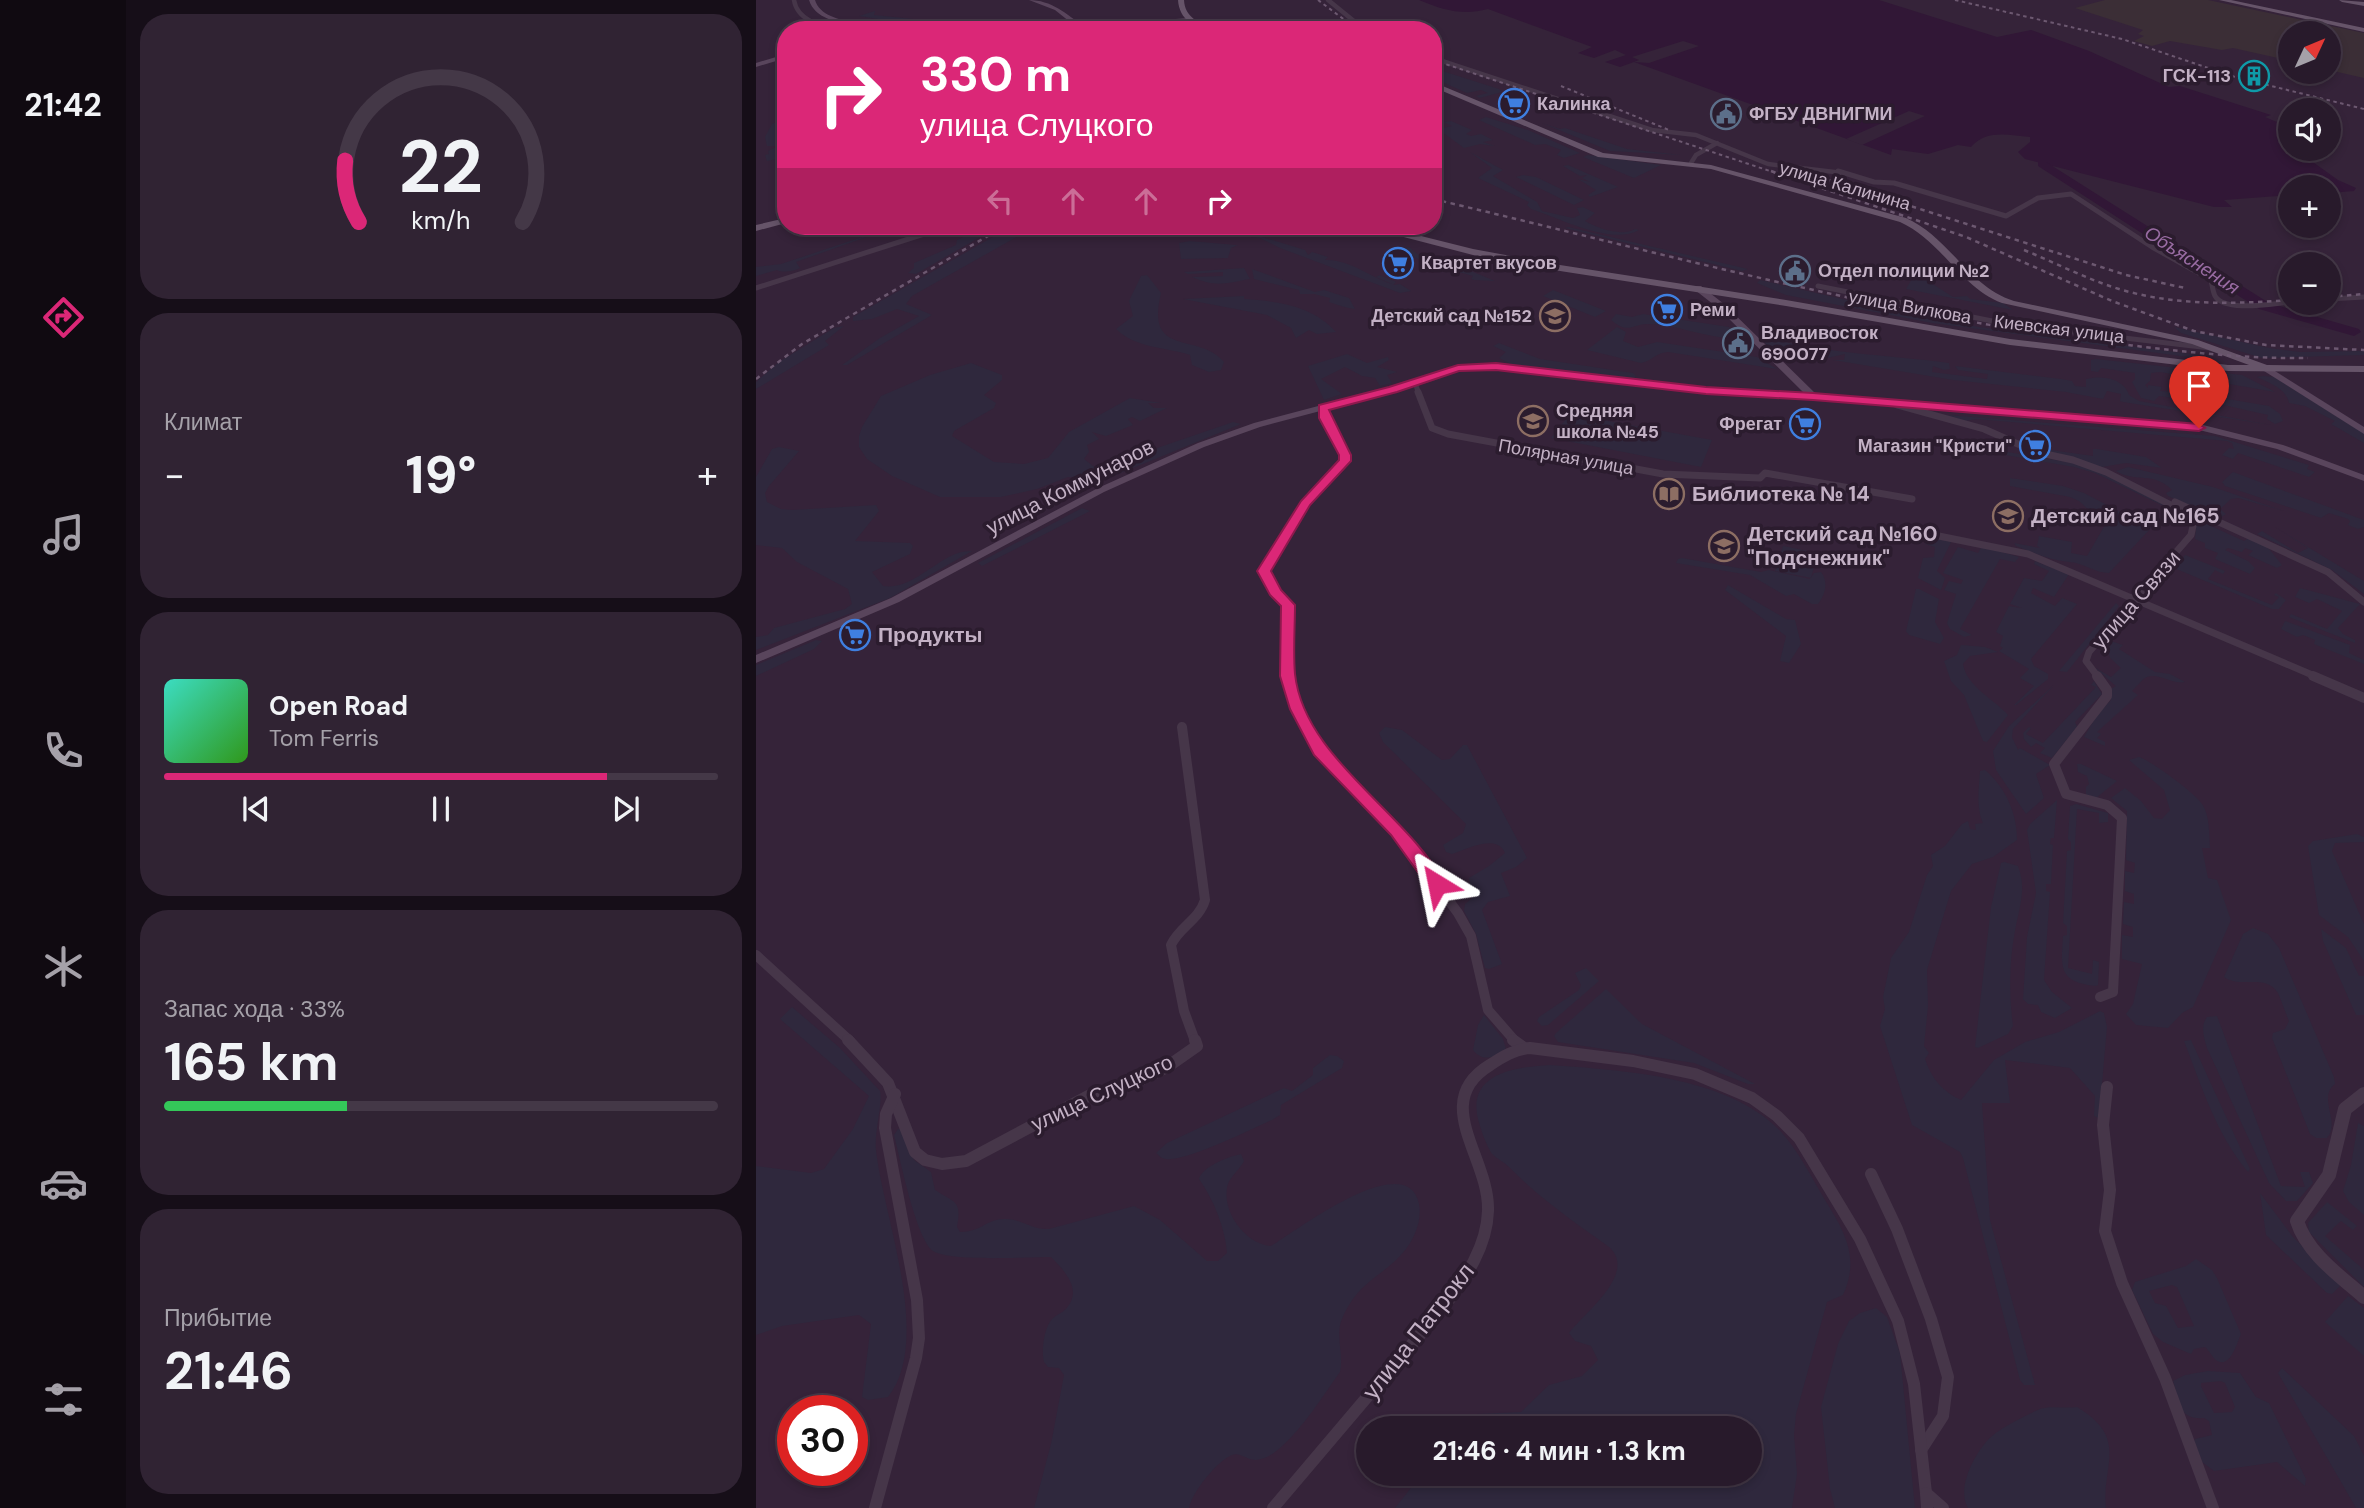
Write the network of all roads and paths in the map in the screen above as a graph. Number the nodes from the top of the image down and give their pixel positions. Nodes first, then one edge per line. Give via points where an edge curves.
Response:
1 (794, 0) edge
2 (812, 0) edge
3 (1032, 0) edge
4 (1181, 0) edge
5 (1328, 0) edge
6 (2222, 0) edge
7 (2342, 0) edge
8 (2362, 3) edge
9 (836, 20) joint
10 (1189, 20) joint
11 (816, 21) edge
12 (840, 21) edge
13 (1073, 21) edge
14 (1177, 21) edge
15 (1354, 21) edge
16 (2364, 30) edge
17 (777, 58) edge
18 (1442, 61) edge
19 (756, 65) edge
20 (1442, 88) edge
21 (1717, 144) junction
22 (1691, 163) junction
23 (777, 223) edge
24 (756, 229) edge
25 (921, 235) edge
26 (1407, 235) edge
27 (1818, 286) dead end
28 (756, 288) edge
29 (1698, 288) junction
30 (1731, 294) junction
31 (2364, 297) edge
32 (2341, 298) edge
33 (2278, 303) edge
34 (1717, 304) junction
35 (2219, 348) junction
36 (2267, 369) junction
37 (2364, 369) edge
38 (1415, 383) junction
39 (1813, 397) junction
40 (1892, 403) junction
41 (1323, 408) junction
42 (2364, 431) edge
43 (2364, 478) edge
44 (2150, 493) junction
45 (1912, 499) dead end
46 (1904, 529) dead end
47 (2136, 598) junction
48 (2364, 602) edge
49 (756, 659) edge
50 (2364, 698) edge
51 (1182, 727) dead end
52 (756, 955) edge
53 (2100, 997) dead end
54 (1524, 1048) junction
55 (2107, 1087) dead end
56 (895, 1094) junction
57 (2364, 1094) edge
58 (1871, 1174) dead end
59 (2364, 1297) edge
60 (1921, 1450) junction
61 (1926, 1493) junction
62 (874, 1508) edge
63 (1273, 1508) edge
64 (1927, 1508) edge
65 (1943, 1508) edge
66 (2213, 1508) edge

1 - 11 street via 798,13
2 - 9 main road via 817,10
3 - 13 main road
4 - 10 main road
5 - 15 street
6 - 16 main road
7 - 8 main road
9 - 12 main road
10 - 14 main road
17 - 19 main road
18 - 21 street via 1652,130 1696,135
20 - 22 main road, улица Калинина via 1589,151
21 - 22 street via 1696,155
21 - 33 street via 1768,164 1894,183 2006,216 2038,198 2071,194 2211,280 2220,302 2230,306
22 - 35 main road, улица Калинина via 1917,225 1999,299
23 - 24 main road
25 - 28 street
26 - 29 main road, улица Вилкова via 1581,272
27 - 35 street, Киевская улица via 2012,325
29 - 30 main road, улица Вилкова
29 - 34 main road
30 - 34 main road
30 - 36 main road, улица Вилкова via 2010,342 2217,368
31 - 32 street
34 - 39 main road
35 - 36 main road, улица Калинина
36 - 37 main road, улица Вилкова
36 - 42 main road
38 - 39 main road, улица Коммунаров via 1458,368 1503,367 1652,386
38 - 41 main road, улица Коммунаров
38 - 45 street, Полярная улица via 1432,428 1448,434 1663,474 1760,478 1765,473
39 - 40 main road
40 - 43 main road via 2212,429 2280,447
40 - 44 street, улица Связи via 2073,460
41 - 49 main road, улица Коммунаров via 1257,425 1169,458 895,600
41 - 54 street via 1345,461 1305,503 1264,571 1288,605 1286,657 1293,696 1322,755 1397,831 1458,913 1471,936 1488,1010
44 - 47 street, улица Связи via 2180,510 2193,530
44 - 48 street via 2328,572
46 - 47 street via 2028,554
47 - 50 street
47 - 53 street, улица Связи via 2089,652 2086,661 2107,696 2054,764 2066,794 2107,805 2122,818 2113,992
51 - 56 street, улица Слуцкого via 1205,900 1202,913 1174,935 1171,944 1184,1011 1198,1046 1138,1081 1086,1097 966,1161 947,1165 917,1155
52 - 56 street via 849,1041
54 - 60 street via 1690,1072 1756,1102 1789,1125 1864,1244 1899,1326 1912,1376
54 - 63 street, улица Патрокл via 1474,1076 1464,1088 1460,1107 1485,1182 1488,1208 1474,1262
55 - 66 street via 2103,1125 2110,1190 2105,1231
56 - 62 street via 886,1114 887,1147 917,1300 919,1338
57 - 59 street via 2345,1109 2329,1175 2298,1217 2297,1227
58 - 60 street via 1897,1229 1948,1377 1943,1416
60 - 61 street
61 - 64 street
61 - 65 street

